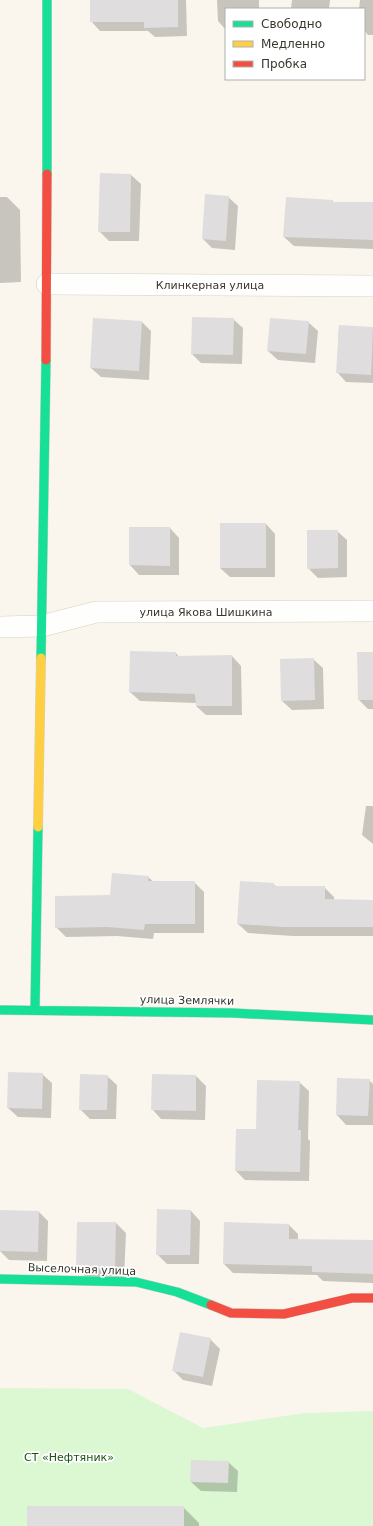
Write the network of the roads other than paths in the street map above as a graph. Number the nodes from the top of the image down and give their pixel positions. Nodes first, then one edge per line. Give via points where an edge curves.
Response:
1 (47, 0) edge
2 (47, 284) junction
3 (373, 286) edge
4 (373, 611) edge
5 (42, 626) junction
6 (0, 627) edge
7 (0, 1010) edge
8 (35, 1010) junction
9 (373, 1020) edge
10 (0, 1279) edge
11 (373, 1298) edge

1 - 2 street
2 - 3 street, Клинкерная улица
2 - 5 street
4 - 5 street, улица Якова Шишкина via 96,612
5 - 6 street, улица Якова Шишкина
5 - 8 street
7 - 8 street, улица Землячки
8 - 9 street, улица Землячки via 202,1011
10 - 11 street, Выселочная улица via 136,1282 178,1292 231,1313 284,1314 352,1298

